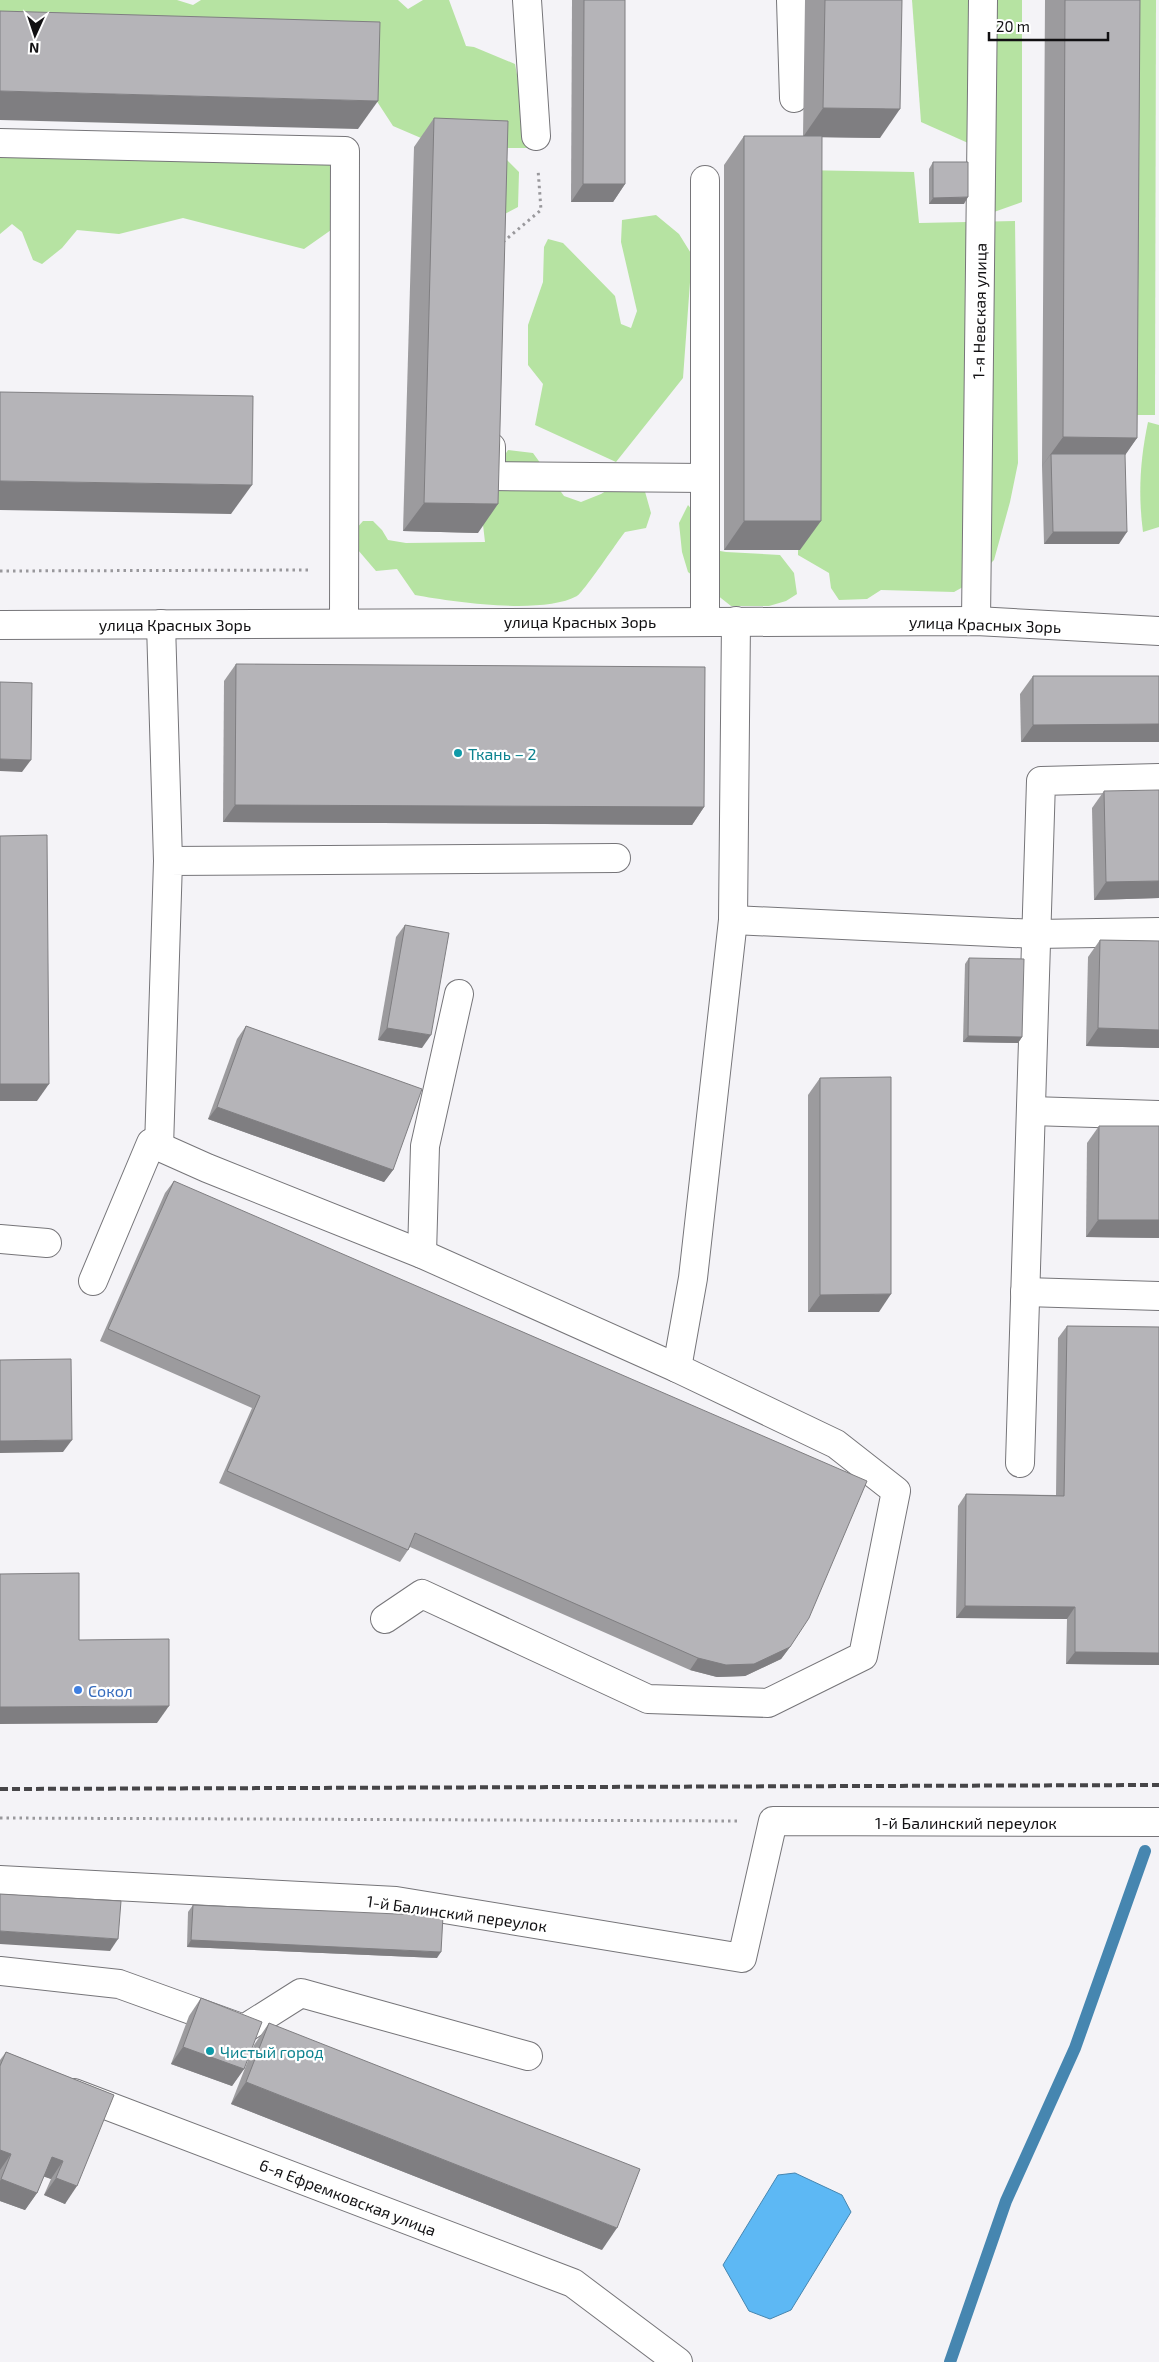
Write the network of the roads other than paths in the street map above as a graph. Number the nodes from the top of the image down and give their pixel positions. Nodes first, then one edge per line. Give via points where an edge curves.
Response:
1 (527, 0) edge
2 (791, 0) edge
3 (982, 0) edge
4 (794, 98) dead end
5 (536, 136) road end
6 (0, 143) edge
7 (705, 180) dead end
8 (491, 417) edge
9 (705, 478) junction
10 (1159, 610) edge
11 (706, 621) junction
12 (736, 621) junction
13 (976, 621) junction
14 (344, 622) junction
15 (161, 624) junction
16 (0, 625) edge
17 (1159, 631) edge
18 (1159, 778) edge
19 (616, 858) dead end
20 (168, 861) junction
21 (733, 920) junction
22 (1159, 932) edge
23 (1036, 934) junction
24 (459, 994) dead end
25 (1031, 1111) junction
26 (1159, 1115) edge
27 (160, 1147) junction
28 (0, 1239) edge
29 (47, 1243) dead end
30 (422, 1254) junction
31 (93, 1280) dead end
32 (1025, 1292) junction
33 (1159, 1296) edge
34 (677, 1368) junction
35 (1020, 1463) dead end
36 (385, 1618) dead end
37 (1159, 1822) edge
38 (0, 1880) edge
39 (0, 1971) edge
40 (528, 2056) dead end
41 (55, 2086) edge
42 (678, 2362) edge

1 - 5 street
2 - 4 street
3 - 13 street, 1-я Невская улица
6 - 14 street via 345,151
7 - 9 street
8 - 9 street via 491,476
9 - 11 street
10 - 17 street
11 - 12 street, улица Красных Зорь
11 - 14 street, улица Красных Зорь
12 - 13 street, улица Красных Зорь
12 - 21 street
13 - 17 street, улица Красных Зорь
14 - 15 street, улица Красных Зорь
15 - 16 street, улица Красных Зорь
15 - 20 street
18 - 23 street via 1041,781
19 - 20 street
20 - 27 street
21 - 23 street
21 - 34 street via 693,1278
22 - 23 street
23 - 25 street
24 - 30 street via 426,1146
25 - 26 street
25 - 32 street
27 - 30 street
27 - 31 street via 151,1143
28 - 29 street
30 - 34 street
32 - 33 street
32 - 35 street
34 - 36 street via 836,1444 896,1491 863,1656 768,1703 648,1699 422,1594
37 - 38 street, 1-й Балинский переулок via 773,1821 742,1958 396,1901
39 - 40 street via 119,1984 244,2029 301,1993
41 - 42 street, 6-я Ефремковская улица via 573,2283

